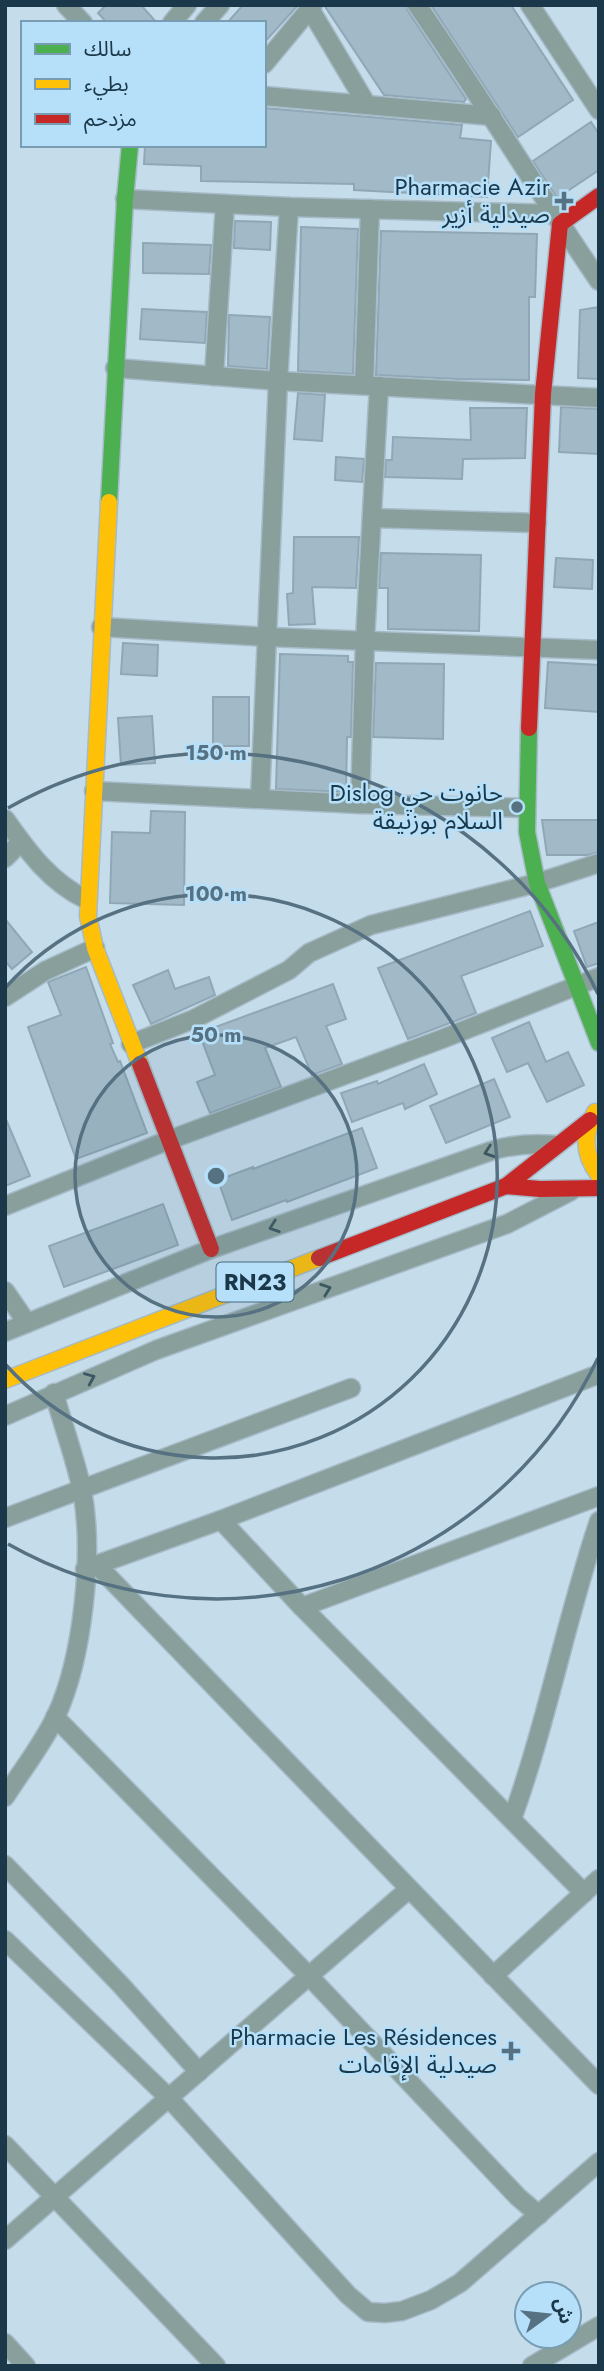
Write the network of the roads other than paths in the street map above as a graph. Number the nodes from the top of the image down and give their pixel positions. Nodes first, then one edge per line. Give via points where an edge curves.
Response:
1 (187, 5) edge
2 (220, 5) edge
3 (417, 5) edge
4 (530, 5) edge
5 (312, 7) edge
6 (174, 21) edge
7 (206, 21) edge
8 (266, 62) edge
9 (266, 96) edge
10 (367, 105) junction
11 (599, 110) edge
12 (492, 116) junction
13 (130, 147) edge
14 (599, 196) edge
15 (125, 199) junction
16 (225, 204) junction
17 (289, 207) junction
18 (370, 209) junction
19 (556, 219) junction
20 (599, 281) edge
21 (115, 368) junction
22 (214, 376) junction
23 (278, 380) junction
24 (371, 385) junction
25 (543, 394) junction
26 (599, 398) edge
27 (372, 518) junction
28 (537, 523) junction
29 (101, 627) junction
30 (268, 637) junction
31 (365, 640) junction
32 (531, 647) junction
33 (599, 650) edge
34 (94, 791) junction
35 (260, 798) junction
36 (360, 804) junction
37 (526, 808) junction
38 (5, 819) edge
39 (21, 842) junction
40 (5, 858) edge
41 (599, 863) edge
42 (537, 883) junction
43 (88, 900) junction
44 (95, 948) junction
45 (599, 977) edge
46 (576, 986) junction
47 (5, 997) edge
48 (599, 1043) edge
49 (131, 1044) junction
50 (594, 1114) edge
51 (169, 1140) junction
52 (556, 1145) junction
53 (599, 1175) edge
54 (506, 1186) junction
55 (599, 1188) edge
56 (574, 1189) junction
57 (5, 1206) edge
58 (211, 1249) junction
59 (5, 1291) edge
60 (27, 1323) junction
61 (5, 1332) edge
62 (599, 1374) edge
63 (5, 1380) edge
64 (351, 1388) dead end
65 (54, 1393) junction
66 (5, 1416) edge
67 (82, 1490) junction
68 (599, 1496) edge
69 (5, 1517) edge
70 (222, 1520) junction
71 (599, 1521) edge
72 (91, 1567) junction
73 (302, 1607) junction
74 (55, 1717) junction
75 (525, 1783) junction
76 (5, 1797) edge
77 (491, 1798) junction
78 (512, 1819) junction
79 (5, 1865) edge
80 (599, 1879) edge
81 (410, 1889) junction
82 (584, 1892) junction
83 (5, 1940) edge
84 (309, 1976) junction
85 (493, 1976) junction
86 (199, 2072) junction
87 (599, 2085) edge
88 (169, 2098) junction
89 (5, 2145) edge
90 (599, 2162) edge
91 (56, 2196) junction
92 (540, 2215) junction
93 (5, 2240) edge
94 (597, 2330) edge
95 (5, 2343) edge
96 (26, 2366) edge
97 (216, 2366) edge
98 (532, 2366) edge

1 - 6 street
2 - 7 street
3 - 12 street
4 - 11 street
5 - 8 street
5 - 10 street
9 - 10 street
10 - 12 street
12 - 19 street
13 - 15 street
14 - 19 street
15 - 16 street
15 - 21 street
16 - 17 street
16 - 22 street
17 - 18 street
17 - 23 street
18 - 19 street
18 - 24 street
19 - 20 street
19 - 25 street
21 - 22 street
21 - 29 street
22 - 23 street
23 - 24 street
23 - 30 street
24 - 25 street
24 - 27 street
25 - 26 street
25 - 28 street
27 - 28 street
27 - 31 street
28 - 32 street
29 - 30 street
29 - 34 street
30 - 31 street
30 - 35 street
31 - 32 street
31 - 36 street
32 - 33 street
32 - 37 street
34 - 35 street
34 - 43 street
35 - 36 street
36 - 37 street
37 - 42 street via 529,855
38 - 39 street
39 - 40 street
39 - 43 street via 66,890
41 - 42 street
42 - 46 street
42 - 49 street via 372,925 309,953 289,970 194,1019
43 - 44 street
44 - 47 street via 45,971
44 - 49 street
45 - 46 street
46 - 48 street
46 - 51 street
49 - 51 street
50 - 52 street, RN23
50 - 53 street, RN23 via 585,1135 586,1152
51 - 57 street
51 - 58 street
52 - 54 street, RN23
52 -> 58 street via 508,1146
54 - 56 street, RN23
54 - 63 street, RN23
55 - 56 street, RN23
65 -> 56 street via 168,1346 508,1224
58 - 60 street
59 - 60 street
60 - 61 street
62 - 70 street
64 - 67 street
65 - 66 street
65 - 67 street
67 - 69 street
67 - 72 street
68 - 73 street
70 - 72 street
70 - 73 street
71 - 75 street
72 - 74 street via 68,1687
72 - 81 street
73 - 77 street
74 - 76 street
74 - 84 street
75 - 77 street
75 - 78 street
77 - 78 street
78 - 82 street
79 - 86 street
80 - 82 street
81 - 84 street
81 - 85 street
82 - 85 street
83 - 88 street
84 - 86 street
84 - 92 street
85 - 87 street
86 - 88 street
88 - 91 street
88 - 92 street via 368,2312 402,2311 431,2300 460,2283
89 - 91 street
90 - 92 street
91 - 93 street
91 - 97 street
94 - 98 street
95 - 96 street

